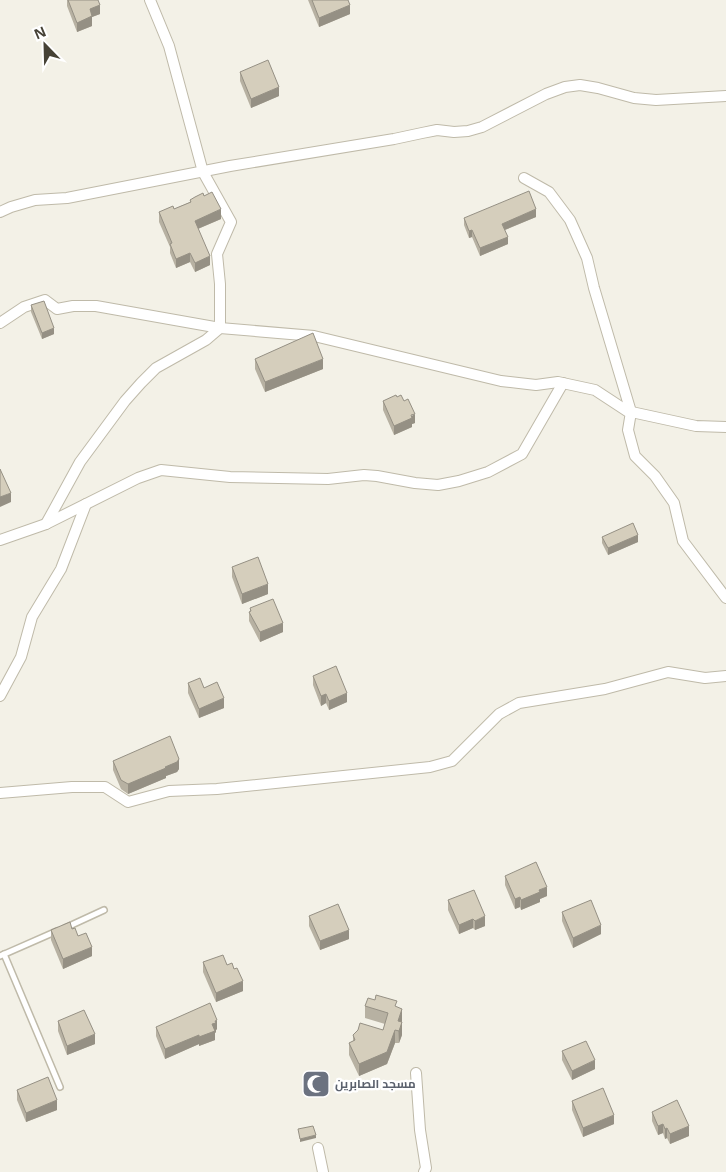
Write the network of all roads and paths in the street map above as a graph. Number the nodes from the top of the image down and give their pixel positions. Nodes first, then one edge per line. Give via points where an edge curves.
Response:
1 (150, 0) edge
2 (726, 96) edge
3 (203, 172) junction
4 (524, 178) dead end
5 (0, 212) edge
6 (2, 320) edge
7 (220, 328) junction
8 (563, 383) junction
9 (631, 412) junction
10 (726, 428) edge
11 (86, 504) junction
12 (46, 524) junction
13 (0, 540) edge
14 (726, 598) edge
15 (726, 676) edge
16 (0, 696) edge
17 (0, 793) edge
18 (104, 910) dead end
19 (2, 955) edge
20 (416, 1073) dead end
21 (60, 1087) dead end
22 (318, 1148) dead end
23 (323, 1172) edge
24 (424, 1172) edge

1 - 3 street via 169,46
2 - 3 street via 656,100 580,85 565,87 468,131 437,130
3 - 5 street via 67,198 35,200
3 - 7 street via 231,222 218,254
4 - 9 street via 549,192 570,220 587,258
6 - 7 street via 24,307 45,300 57,309 96,306
7 - 8 street via 314,336 501,381 536,385
7 - 12 street via 206,340 156,368 125,401 80,462
8 - 9 street via 595,390
8 - 11 street via 522,454 488,472 459,481 438,485 364,475 328,479 230,477 161,470 148,473
9 - 10 street via 696,426
9 - 14 street via 628,430 635,456 655,476 674,503 683,541
11 - 12 street
11 - 16 street via 62,569 32,617 21,657
12 - 13 street
15 - 17 street via 705,678 668,672 605,689 519,704 499,714 452,760 430,766 227,788 169,791 128,802 105,787
18 - 19 lane
19 - 21 lane
20 - 24 street
22 - 23 street

